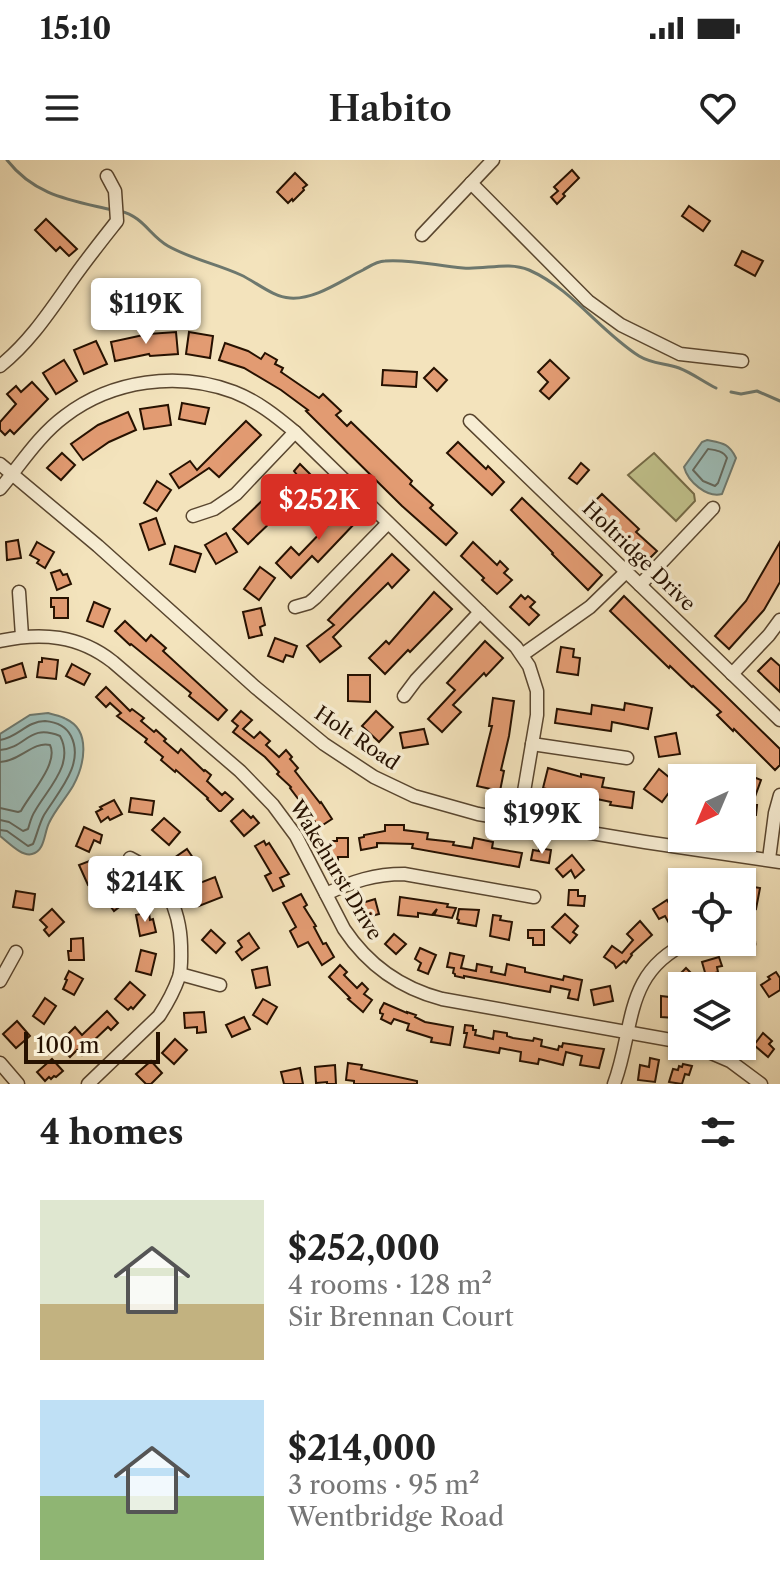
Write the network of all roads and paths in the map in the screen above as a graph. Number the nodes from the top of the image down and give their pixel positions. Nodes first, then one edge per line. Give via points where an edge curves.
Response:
1 (493, 160) edge
2 (107, 176) dead end
3 (471, 183) junction
4 (422, 235) dead end
5 (742, 361) dead end
6 (0, 366) edge
7 (470, 421) dead end
8 (295, 432) junction
9 (0, 464) edge
10 (12, 474) junction
11 (0, 489) edge
12 (713, 508) dead end
13 (193, 516) dead end
14 (388, 523) junction
15 (626, 572) junction
16 (640, 585) junction
17 (19, 592) dead end
18 (295, 607) dead end
19 (480, 612) junction
20 (780, 620) edge
21 (22, 636) junction
22 (0, 641) edge
23 (522, 655) junction
24 (732, 674) junction
25 (404, 696) dead end
26 (780, 720) edge
27 (532, 744) junction
28 (627, 758) dead end
29 (780, 795) edge
30 (519, 821) junction
31 (130, 858) dead end
32 (774, 860) edge
33 (326, 894) junction
34 (534, 897) dead end
35 (16, 952) dead end
36 (668, 955) edge
37 (180, 974) junction
38 (0, 981) edge
39 (220, 985) dead end
40 (627, 1032) junction
41 (668, 1039) edge
42 (728, 1060) edge
43 (0, 1063) edge
44 (18, 1084) edge
45 (88, 1084) edge
46 (614, 1084) edge
47 (761, 1084) edge

1 - 3 street
2 - 6 street via 115,191 117,221 49,315
3 - 4 street
3 - 5 street via 588,301 621,325 680,354
7 - 15 street, Holtridge Drive
8 - 10 street via 235,393 195,383 149,382 123,387 70,412
8 - 13 street via 236,494
8 - 14 street
9 - 10 street, Holt Road
10 - 11 street
10 - 30 street, Holt Road via 324,744 414,796
12 - 16 street
14 - 18 street via 315,598
14 - 19 street
15 - 16 street, Holtridge Drive
15 - 23 street via 590,607
16 - 24 street, Holtridge Drive
17 - 21 street
19 - 23 street
19 - 25 street
20 - 24 street
21 - 22 street, Wakehurst Drive
21 - 33 street, Wakehurst Drive via 76,641 124,672 262,792 296,836
23 - 27 street via 537,691
24 - 26 street, Holtridge Drive
27 - 28 street
27 - 30 street
29 - 32 street
30 - 32 street, Holt Road
31 - 37 street via 156,875 169,894 181,935
33 - 34 street via 362,878 404,874
33 - 40 street, Wakehurst Drive via 353,943 372,964 407,987 450,1001
35 - 38 street
36 - 40 street via 645,978
37 - 39 street
37 - 45 street via 159,1016
40 - 41 street, Wakehurst Drive
40 - 46 street
42 - 47 street
43 - 44 street

